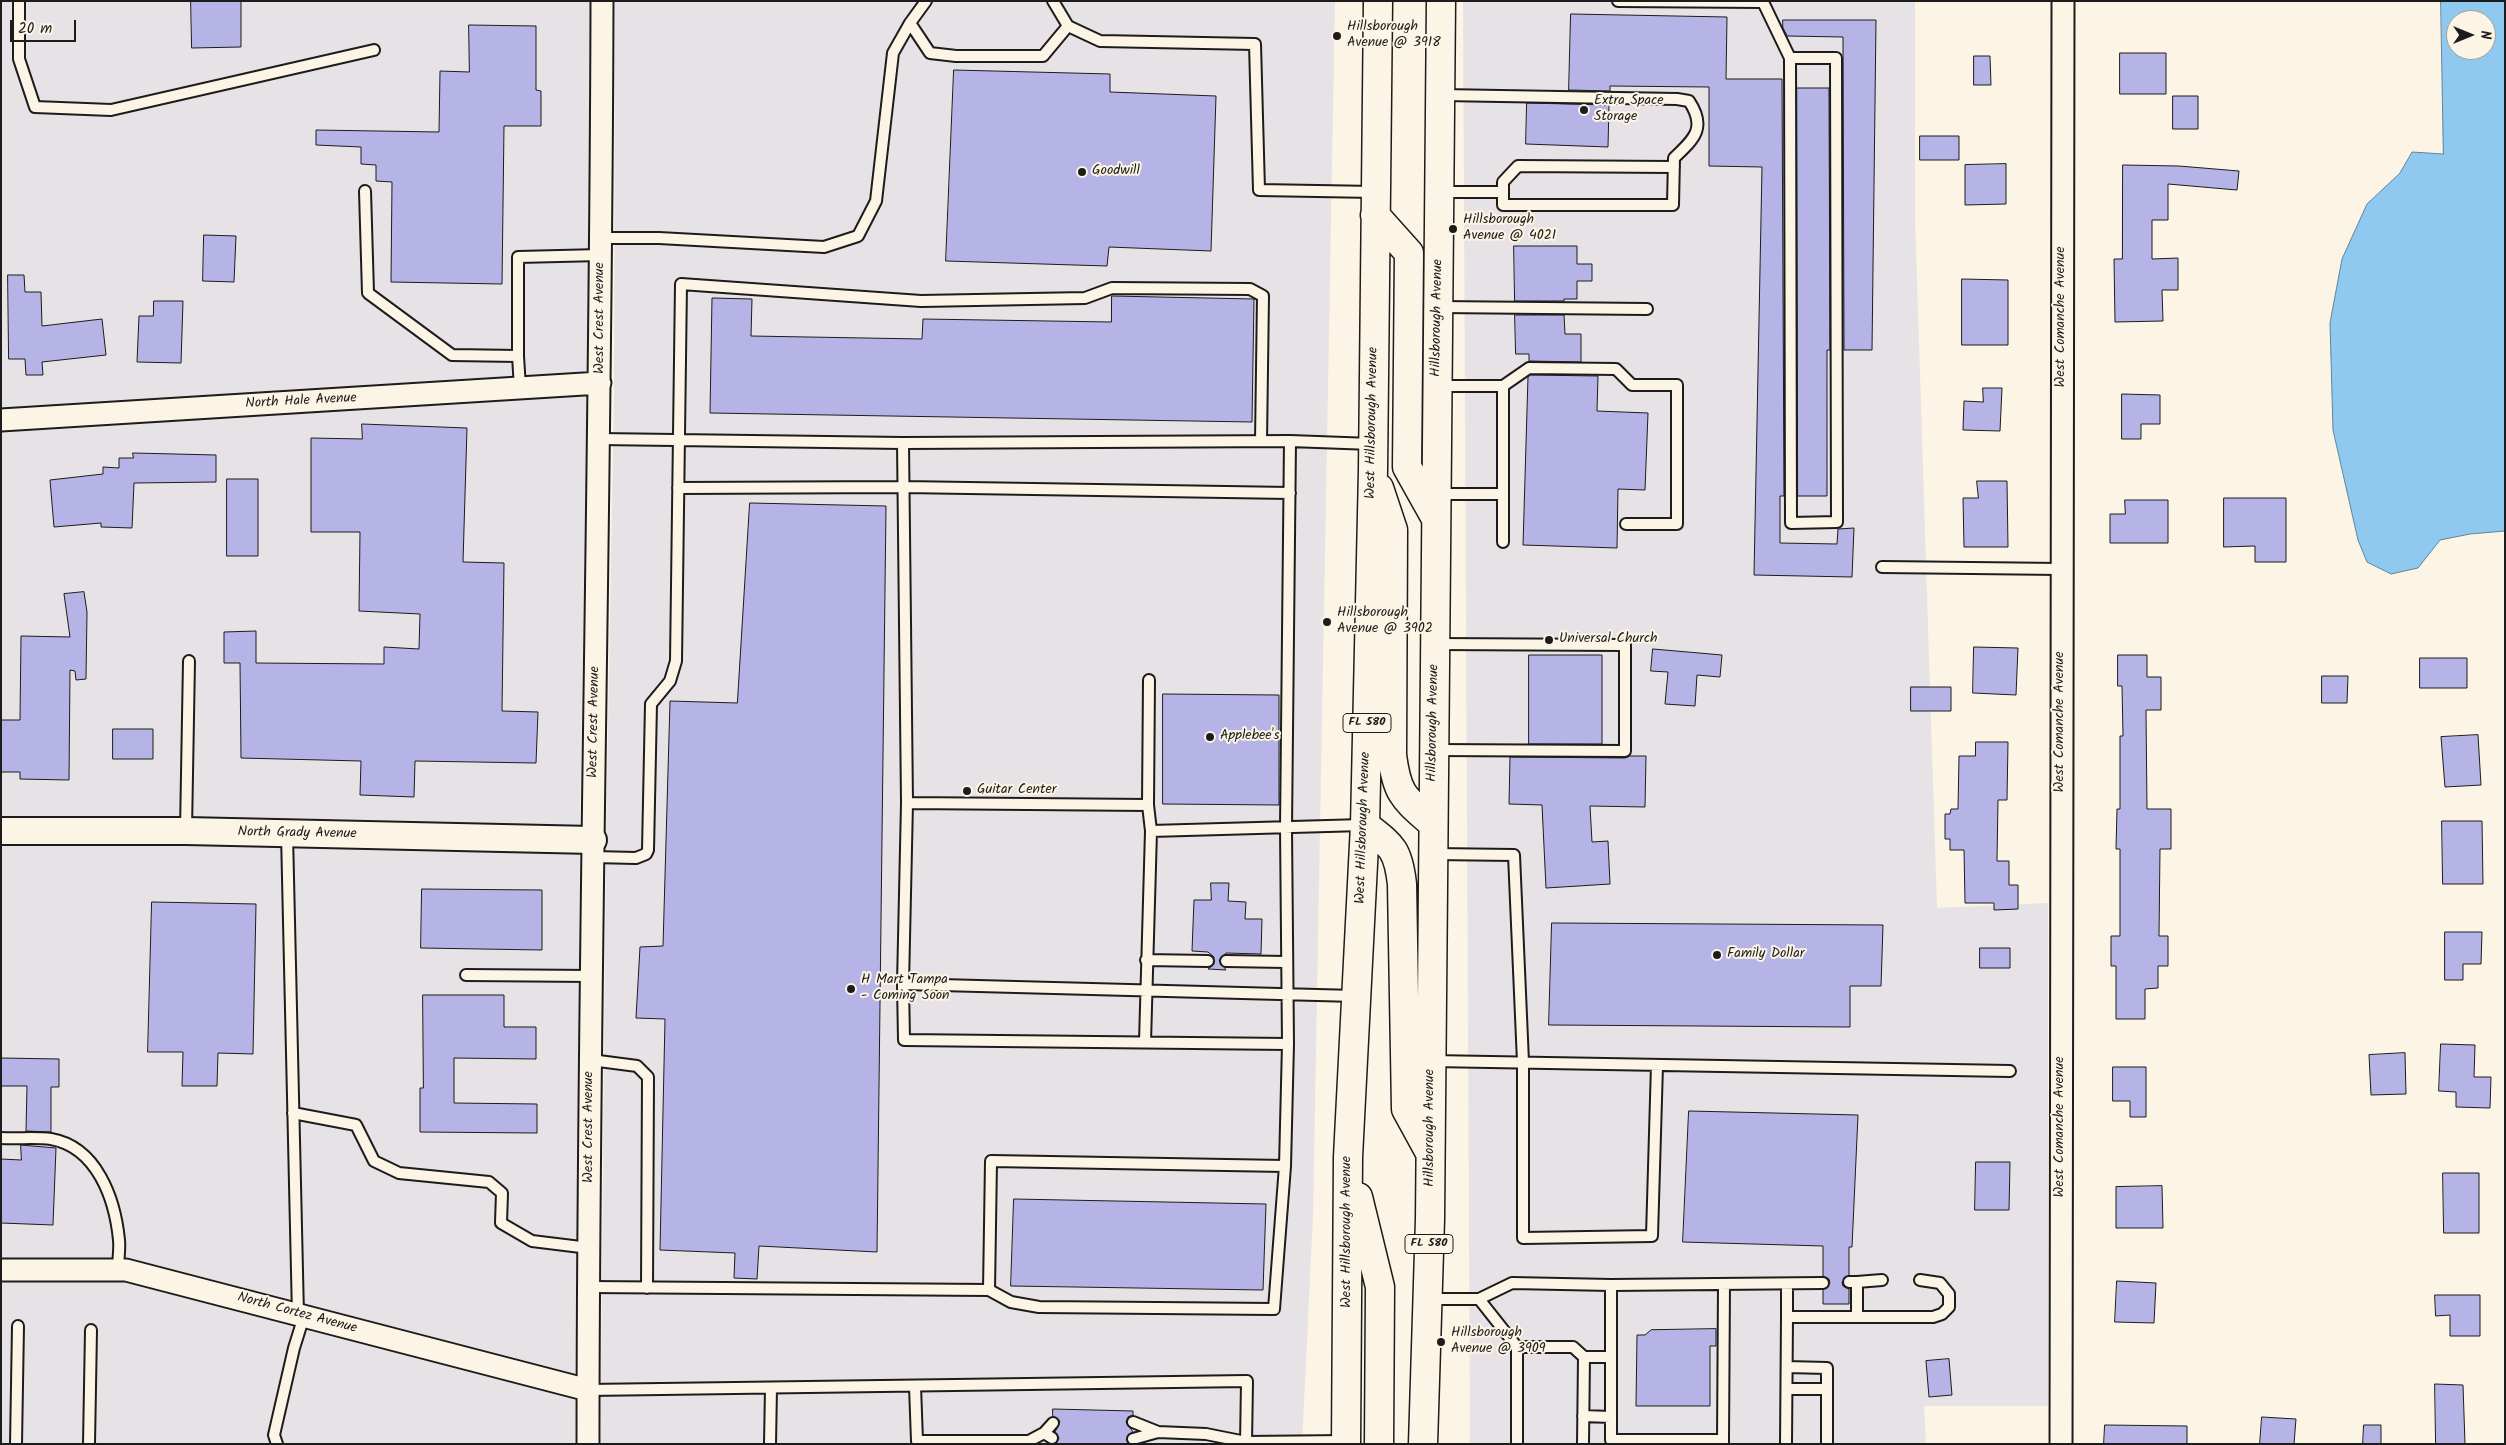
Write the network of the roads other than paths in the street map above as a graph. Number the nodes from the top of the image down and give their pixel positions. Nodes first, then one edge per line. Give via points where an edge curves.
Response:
1 (19, 1) edge
2 (602, 1) edge
3 (926, 1) edge
4 (1053, 1) edge
5 (1378, 1) edge
6 (1442, 1) edge
7 (1618, 1) edge
8 (2063, 1) edge
9 (910, 23) junction
10 (1068, 26) junction
11 (374, 50) dead end
12 (1790, 58) junction
13 (1441, 95) junction
14 (1674, 167) junction
15 (365, 191) dead end
16 (1440, 192) junction
17 (1503, 192) junction
18 (1375, 203) junction
19 (601, 246) junction
20 (1438, 307) junction
21 (1647, 309) dead end
22 (518, 356) junction
23 (600, 383) junction
24 (1438, 386) junction
25 (1503, 386) junction
26 (520, 388) junction
27 (1, 420) edge
28 (599, 439) junction
29 (679, 439) junction
30 (1261, 441) junction
31 (1290, 441) junction
32 (903, 443) junction
33 (1373, 444) junction
34 (1373, 470) junction
35 (678, 488) junction
36 (904, 488) junction
37 (1290, 493) junction
38 (1503, 494) junction
39 (1436, 506) junction
40 (1626, 524) dead end
41 (1503, 542) dead end
42 (1882, 567) dead end
43 (2061, 569) junction
44 (1435, 644) junction
45 (189, 661) dead end
46 (1149, 680) dead end
47 (1434, 750) junction
48 (907, 803) junction
49 (1148, 805) junction
50 (1433, 824) junction
51 (1365, 825) junction
52 (1286, 828) junction
53 (1, 831) edge
54 (186, 831) junction
55 (1151, 831) junction
56 (287, 833) junction
57 (593, 849) junction
58 (1432, 854) junction
59 (1146, 960) junction
60 (1208, 961) dead end
61 (1226, 961) dead end
62 (1286, 962) junction
63 (466, 975) dead end
64 (592, 976) junction
65 (903, 984) junction
66 (1145, 990) junction
67 (1286, 994) junction
68 (1356, 996) junction
69 (1145, 1042) junction
70 (1288, 1044) junction
71 (591, 1060) junction
72 (1431, 1060) junction
73 (1523, 1062) junction
74 (1657, 1065) junction
75 (2010, 1071) dead end
76 (293, 1113) junction
77 (1, 1138) edge
78 (1431, 1154) junction
79 (1348, 1157) junction
80 (1285, 1166) junction
81 (589, 1248) junction
82 (1, 1270) edge
83 (118, 1270) junction
84 (1882, 1280) dead end
85 (1920, 1280) dead end
86 (1823, 1283) dead end
87 (1611, 1284) junction
88 (1787, 1285) junction
89 (1724, 1286) junction
90 (589, 1287) junction
91 (647, 1288) junction
92 (989, 1290) junction
93 (1428, 1299) junction
94 (1479, 1299) junction
95 (301, 1316) junction
96 (1857, 1316) junction
97 (1787, 1317) junction
98 (18, 1326) dead end
99 (91, 1330) dead end
100 (1517, 1347) junction
101 (1584, 1357) junction
102 (1611, 1357) junction
103 (1787, 1367) junction
104 (915, 1386) junction
105 (771, 1388) junction
106 (1787, 1389) junction
107 (1827, 1389) junction
108 (588, 1390) junction
109 (1583, 1416) junction
110 (1611, 1417) junction
111 (1134, 1422) dead end
112 (1053, 1423) dead end
113 (1158, 1432) junction
114 (1133, 1439) dead end
115 (1346, 1442) edge
116 (1611, 1442) edge
117 (1723, 1442) edge
118 (1246, 1443) edge
119 (16, 1444) edge
120 (89, 1444) edge
121 (277, 1444) edge
122 (588, 1444) edge
123 (770, 1444) edge
124 (1379, 1444) edge
125 (1423, 1444) edge
126 (1517, 1444) edge
127 (1583, 1444) edge
128 (1786, 1444) edge
129 (1827, 1444) edge
130 (2061, 1444) edge

1 - 11 lane via 19,59 34,107 111,110
2 - 19 street, West Crest Avenue
3 - 9 lane
4 - 10 lane
5 - 18 main road, West Hillsborough Avenue / FL 580
6 - 13 main road, Hillsborough Avenue / FL 580
7 - 12 lane via 1763,2
8 - 43 street, West Comanche Avenue
9 - 10 lane via 930,53 956,56 1043,56
9 - 19 lane via 893,53 876,201 858,236 824,247 659,238
10 - 18 lane via 1100,41 1255,44 1259,190
12 - 12 lane via 1791,523 1837,522 1836,58
13 - 14 lane via 1690,101 1698,127 1693,140 1674,158
13 - 16 main road, Hillsborough Avenue / FL 580
14 - 17 lane via 1518,166 1503,182
14 - 17 lane via 1673,205 1503,205
15 - 22 lane via 368,293 452,355
16 - 17 lane
16 - 20 main road, Hillsborough Avenue / FL 580
18 - 33 main road, West Hillsborough Avenue / FL 580
18 - 39 main road via 1410,252 1407,467
19 - 22 lane via 518,257
19 - 23 street, West Crest Avenue
20 - 21 lane
20 - 24 main road, Hillsborough Avenue / FL 580
22 - 26 lane
23 - 26 street, North Hale Avenue
23 - 28 street, West Crest Avenue
24 - 25 lane
24 - 39 main road, Hillsborough Avenue / FL 580
25 - 38 lane
25 - 40 lane via 1528,368 1616,369 1632,385 1677,385 1678,524
26 - 27 street, North Hale Avenue
28 - 29 lane
28 - 57 street, West Crest Avenue
29 - 30 lane via 681,284 921,301 1085,298 1112,288 1250,289 1263,296
29 - 32 lane
29 - 35 lane
30 - 31 lane
30 - 32 lane
31 - 33 lane
31 - 37 lane
32 - 36 lane
33 - 34 main road, West Hillsborough Avenue / FL 580
34 - 50 main road via 1393,530 1392,755 1396,782 1406,800
34 - 51 main road, West Hillsborough Avenue / FL 580
35 - 36 lane
35 - 57 lane via 676,661 670,681 651,704 648,850 636,858
36 - 37 lane
36 - 48 lane
37 - 52 lane
38 - 39 lane
38 - 41 lane
39 - 44 main road, Hillsborough Avenue / FL 580
42 - 43 lane
43 - 130 street, West Comanche Avenue
44 - 47 main road, Hillsborough Avenue / FL 580
44 - 47 lane via 1625,645 1625,751
45 - 54 lane
46 - 49 lane
47 - 50 main road, Hillsborough Avenue / FL 580
48 - 49 lane
48 - 65 lane
49 - 55 lane
50 - 58 main road, Hillsborough Avenue / FL 580
51 - 52 lane
51 - 68 main road, West Hillsborough Avenue / FL 580
51 - 78 main road via 1387,842 1399,860 1406,1109
52 - 55 lane
52 - 62 lane
53 - 54 street, North Grady Avenue
54 - 56 street, North Grady Avenue
55 - 59 lane
56 - 57 street, North Grady Avenue
56 - 76 lane
57 - 64 street, West Crest Avenue
58 - 72 main road, Hillsborough Avenue / FL 580
58 - 73 lane via 1514,855
59 - 60 lane
59 - 66 lane
61 - 62 lane
62 - 67 lane
63 - 64 lane
64 - 71 street, West Crest Avenue
65 - 66 lane
65 - 69 lane via 904,1040
66 - 67 lane
66 - 69 lane
67 - 68 lane
67 - 70 lane
68 - 79 main road, West Hillsborough Avenue / FL 580
69 - 70 lane
70 - 80 lane
71 - 81 street, West Crest Avenue
71 - 91 lane via 638,1066 648,1077
72 - 73 lane
72 - 78 main road, Hillsborough Avenue / FL 580
73 - 74 lane
73 - 74 lane via 1523,1238 1652,1236
74 - 75 lane
76 - 81 lane via 356,1124 374,1161 399,1173 489,1182 502,1193 501,1223 532,1241
76 - 95 lane
77 - 83 lane via 51,1139 72,1146 94,1163 108,1192 119,1240
78 - 93 main road, Hillsborough Avenue / FL 580
79 - 115 main road, West Hillsborough Avenue / FL 580
79 - 124 main road via 1380,1287
80 - 92 lane via 991,1161
80 - 92 lane via 1274,1309 1039,1307 1012,1302
81 - 90 street, West Crest Avenue
82 - 83 street, North Cortez Avenue
83 - 95 street, North Cortez Avenue
84 - 96 lane via 1853,1282
85 - 96 lane via 1940,1283 1949,1294 1949,1307 1942,1314 1933,1317
86 - 88 lane
87 - 89 lane
87 - 94 lane via 1512,1283
87 - 102 lane
88 - 89 lane
88 - 97 lane
89 - 117 lane
90 - 91 lane
90 - 108 street, West Crest Avenue
91 - 92 lane
93 - 94 lane
93 - 125 main road, Hillsborough Avenue / FL 580
94 - 100 lane
95 - 108 street, North Cortez Avenue
95 - 121 lane via 274,1435
96 - 97 lane
97 - 103 lane
98 - 119 lane
99 - 120 lane
100 - 101 lane via 1573,1347
100 - 126 lane
101 - 102 lane
101 - 109 lane
102 - 110 lane
103 - 106 lane
103 - 107 lane via 1827,1368
104 - 105 lane
104 - 112 lane via 917,1441 1029,1441 1048,1435
104 - 118 lane via 1247,1382
105 - 108 lane
105 - 123 lane
106 - 107 lane
106 - 128 lane
107 - 129 lane
108 - 122 street, West Crest Avenue
109 - 110 lane
109 - 127 lane
110 - 116 lane
111 - 113 lane
113 - 114 lane
113 - 118 lane via 1206,1434
115 - 118 lane
116 - 117 lane

